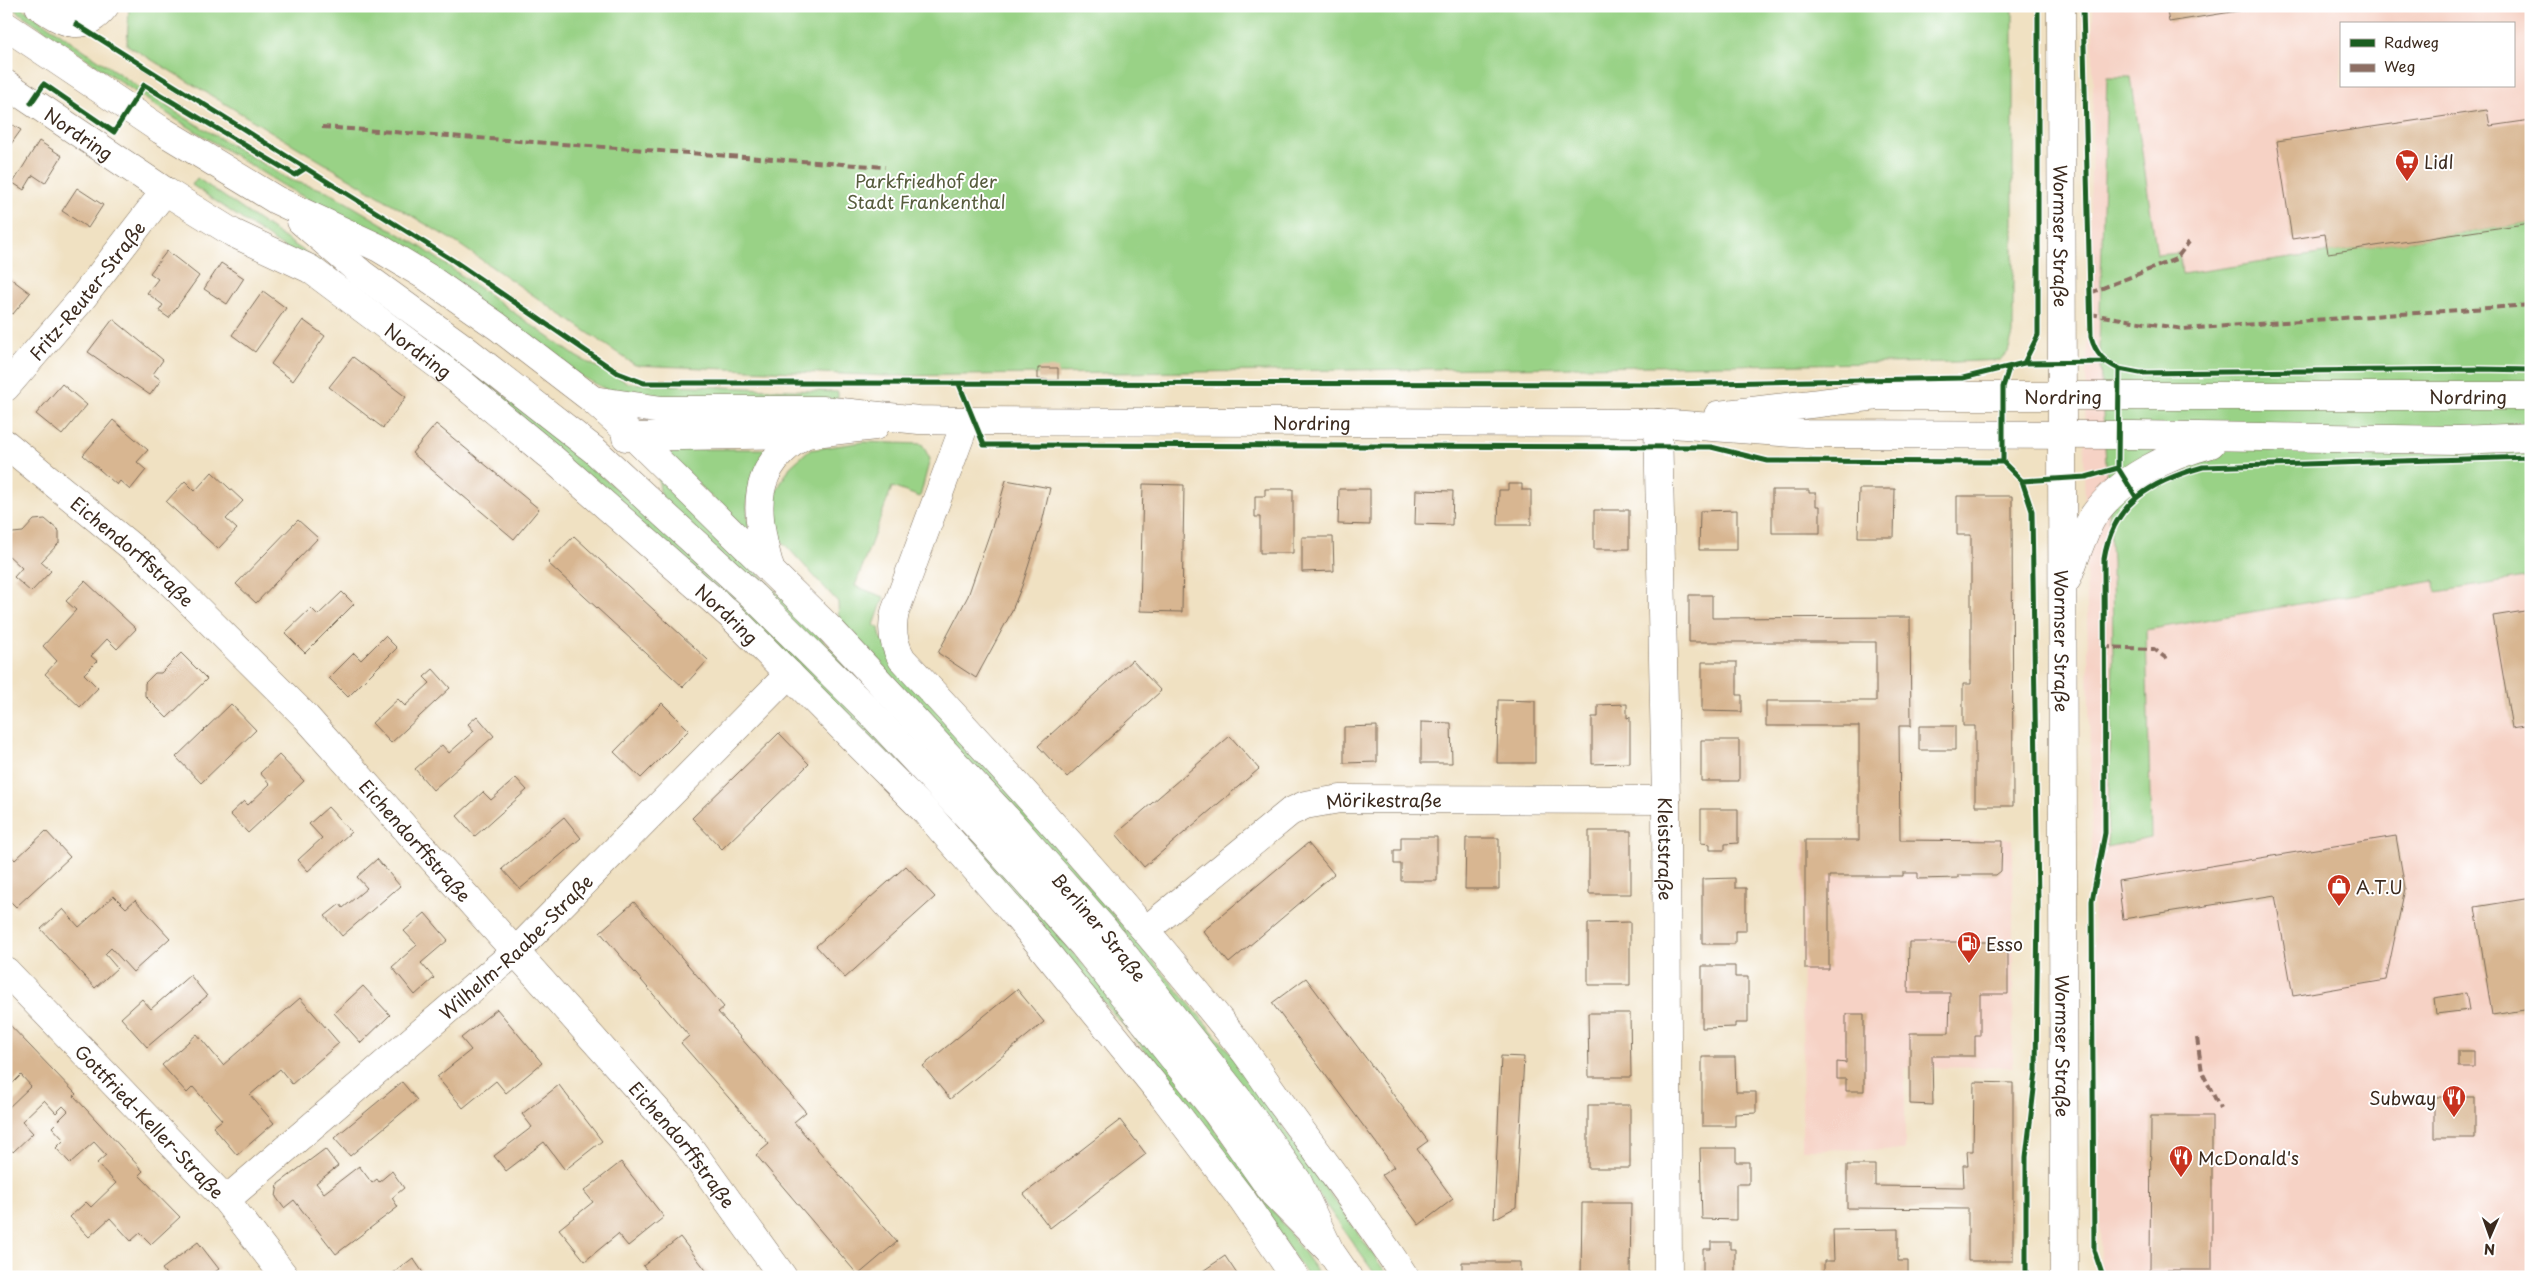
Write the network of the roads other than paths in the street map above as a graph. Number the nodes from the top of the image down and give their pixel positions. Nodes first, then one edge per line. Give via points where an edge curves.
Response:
1 (39, 6) edge
2 (2061, 6) edge
3 (99, 13) edge
4 (6, 26) edge
5 (6, 84) edge
6 (165, 191) junction
7 (276, 200) junction
8 (6, 387) edge
9 (2062, 396) junction
10 (2531, 396) edge
11 (593, 400) junction
12 (919, 420) junction
13 (966, 421) junction
14 (1658, 423) junction
15 (564, 426) junction
16 (806, 434) junction
17 (2062, 434) junction
18 (2531, 437) edge
19 (635, 438) junction
20 (2234, 438) junction
21 (6, 444) edge
22 (771, 569) junction
23 (2062, 592) junction
24 (831, 630) joint
25 (829, 671) joint
26 (789, 674) junction
27 (1666, 800) junction
28 (1146, 930) junction
29 (516, 952) junction
30 (6, 971) edge
31 (226, 1200) junction
32 (1330, 1251) junction
33 (285, 1277) edge
34 (783, 1277) edge
35 (1295, 1277) edge
36 (1348, 1277) edge
37 (1405, 1277) edge
38 (1668, 1277) edge
39 (2064, 1277) edge

1 - 3 main road via 57,19 72,24
2 - 9 main road, Wormser Straße
4 - 7 main road, Nordring via 161,130
5 - 6 main road, Nordring
6 - 8 main road, Fritz-Reuter-Straße via 80,301
6 - 26 main road, Nordring via 233,233 310,270 458,380 683,571
7 - 11 main road, Nordring via 379,248 427,277
7 - 15 main road, Nordring via 362,274
9 - 10 main road, Nordring
9 - 14 main road, Nordring via 1878,396
9 - 17 main road, Wormser Straße
11 - 12 main road, Nordring via 653,410 822,410
11 - 19 main road, Nordring
12 - 13 main road, Nordring
12 - 16 main road, Nordring
13 - 14 main road, Nordring
13 - 28 main road, Berliner Straße via 892,622 895,647 902,659
14 - 17 main road, Nordring via 1806,434
14 - 27 main road, Kleiststraße
15 - 19 main road, Nordring via 599,436
15 - 25 main road, Nordring via 746,589
16 - 19 main road, Nordring
16 - 22 main road via 789,444 770,464 758,494 760,532
17 - 20 main road, Nordring
17 - 23 main road, Wormser Straße
18 - 20 main road, Nordring via 2458,440
19 - 22 main road, Nordring
20 - 23 main road via 2162,461 2119,490 2093,515
21 - 29 main road, Eichendorffstraße via 150,562 299,710
22 - 24 main road, Nordring
23 - 39 main road, Wormser Straße
24 - 32 main road, Berliner Straße via 1006,818 1159,996 1297,1180
25 - 32 main road, Berliner Straße via 986,836 1083,946 1218,1114 1274,1194
26 - 29 main road, Wilhelm-Raabe-Straße
26 - 35 main road via 925,811 1019,919 1164,1096
27 - 28 main road, Mörikestraße via 1340,798 1313,803 1290,812 1276,822
27 - 38 main road, Kleiststraße
28 - 37 main road, Berliner Straße via 1244,1050 1339,1179
29 - 31 main road, Wilhelm-Raabe-Straße
29 - 34 main road, Eichendorffstraße via 687,1144
30 - 31 main road, Gottfried-Keller-Straße
31 - 33 main road, Gottfried-Keller-Straße
32 - 36 main road, Berliner Straße

